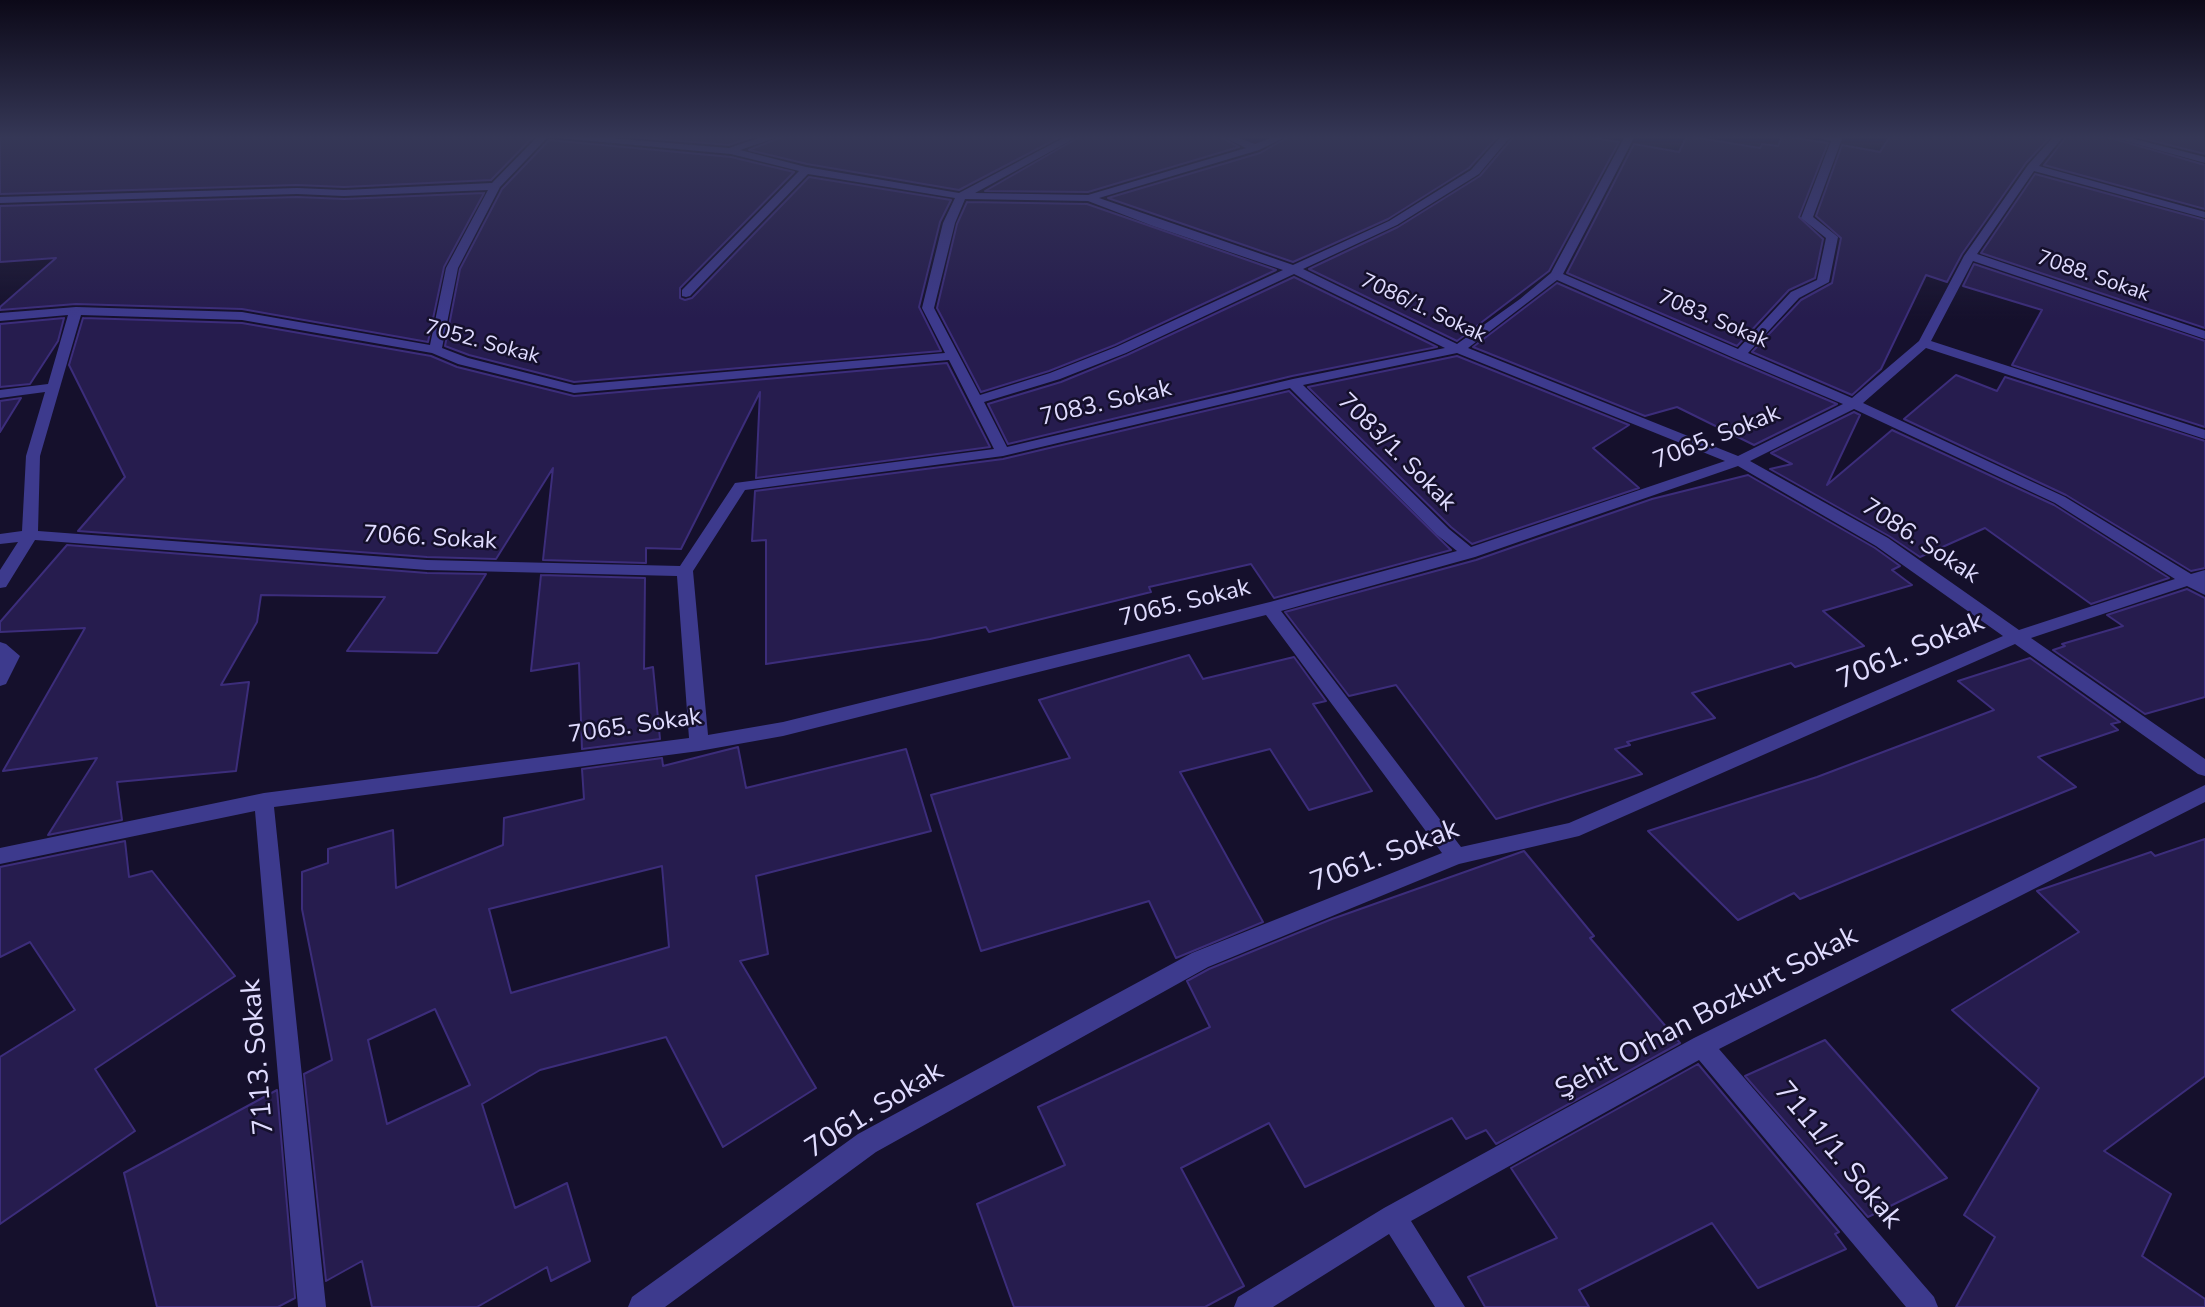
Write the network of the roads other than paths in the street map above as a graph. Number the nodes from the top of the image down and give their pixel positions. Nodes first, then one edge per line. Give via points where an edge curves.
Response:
1 (99, 197) edge
2 (489, 197) edge
3 (780, 197) edge
4 (960, 197) edge
5 (1046, 197) edge
6 (1092, 197) edge
7 (1437, 197) edge
8 (1598, 197) edge
9 (1815, 197) edge
10 (2011, 197) edge
11 (2140, 197) edge
12 (1089, 198) junction
13 (0, 200) edge
14 (2205, 215) edge
15 (1970, 256) junction
16 (1293, 269) junction
17 (1556, 275) junction
18 (686, 293) dead end
19 (76, 311) junction
20 (0, 317) edge
21 (2205, 335) edge
22 (1924, 343) junction
23 (1458, 349) junction
24 (435, 350) junction
25 (1739, 355) junction
26 (954, 356) junction
27 (1293, 383) junction
28 (53, 387) junction
29 (0, 394) edge
30 (977, 401) junction
31 (1854, 404) junction
32 (2205, 435) edge
33 (1003, 452) junction
34 (1739, 461) junction
35 (30, 535) junction
36 (0, 539) edge
37 (1469, 553) junction
38 (685, 571) junction
39 (2199, 581) edge
40 (0, 583) edge
41 (1270, 608) junction
42 (2017, 637) junction
43 (0, 648) edge
44 (0, 680) edge
45 (699, 744) junction
46 (2205, 769) edge
47 (2205, 793) edge
48 (264, 801) junction
49 (0, 856) edge
50 (1456, 856) junction
51 (1702, 1045) junction
52 (1393, 1217) junction
53 (312, 1307) edge
54 (642, 1307) edge
55 (1248, 1307) edge
56 (1451, 1307) edge
57 (1924, 1307) edge

1 - 13 street
2 - 24 street via 452,268
3 - 18 street
4 - 26 street via 928,308
5 - 12 street
6 - 12 street
7 - 16 street via 1393,223
8 - 17 street, 7083. Sokak
9 - 25 street via 1807,218 1832,237 1823,282 1796,295
10 - 15 street, 7065. Sokak
11 - 14 street
12 - 16 street, 7086/1. Sokak
15 - 21 street, 7088. Sokak
15 - 22 street, 7065. Sokak
16 - 23 street, 7086/1. Sokak
16 - 30 street via 1121,350
17 - 23 street, 7083. Sokak
17 - 25 street, 7083. Sokak
19 - 20 street, 7052. Sokak
19 - 24 street, 7052. Sokak via 242,316
19 - 28 street
22 - 31 street, 7065. Sokak
22 - 32 street
23 - 27 street, 7083. Sokak
23 - 34 street, 7086/1. Sokak
24 - 26 street, 7052. Sokak via 574,389
25 - 31 street, 7083. Sokak
26 - 30 street
27 - 33 street, 7083. Sokak
27 - 37 street, 7083/1. Sokak
28 - 29 street
28 - 35 street via 33,456
30 - 33 street
31 - 34 street, 7065. Sokak
31 - 39 street, 7083. Sokak via 2060,500
33 - 38 street, 7083. Sokak via 740,486
34 - 37 street, 7065. Sokak
34 - 42 street, 7086. Sokak via 1882,542
35 - 36 street, 7066. Sokak
35 - 38 street, 7066. Sokak via 427,565
35 - 40 street
37 - 41 street, 7065. Sokak
38 - 45 street
39 - 42 street, 7061. Sokak
41 - 45 street, 7065. Sokak via 783,729
41 - 50 street, 7065. Sokak
42 - 46 street, 7086. Sokak
42 - 50 street, 7061. Sokak via 1572,830
43 - 44 street via 11,656
45 - 48 street, 7065. Sokak
47 - 51 street, Şehit Orhan Bozkurt Sokak
48 - 49 street, 7065. Sokak
48 - 53 street, 7113. Sokak
50 - 54 street, 7061. Sokak via 1199,960 867,1143
51 - 52 street, Şehit Orhan Bozkurt Sokak
51 - 57 street, 7111/1. Sokak
52 - 55 street, Şehit Orhan Bozkurt Sokak
52 - 56 street

